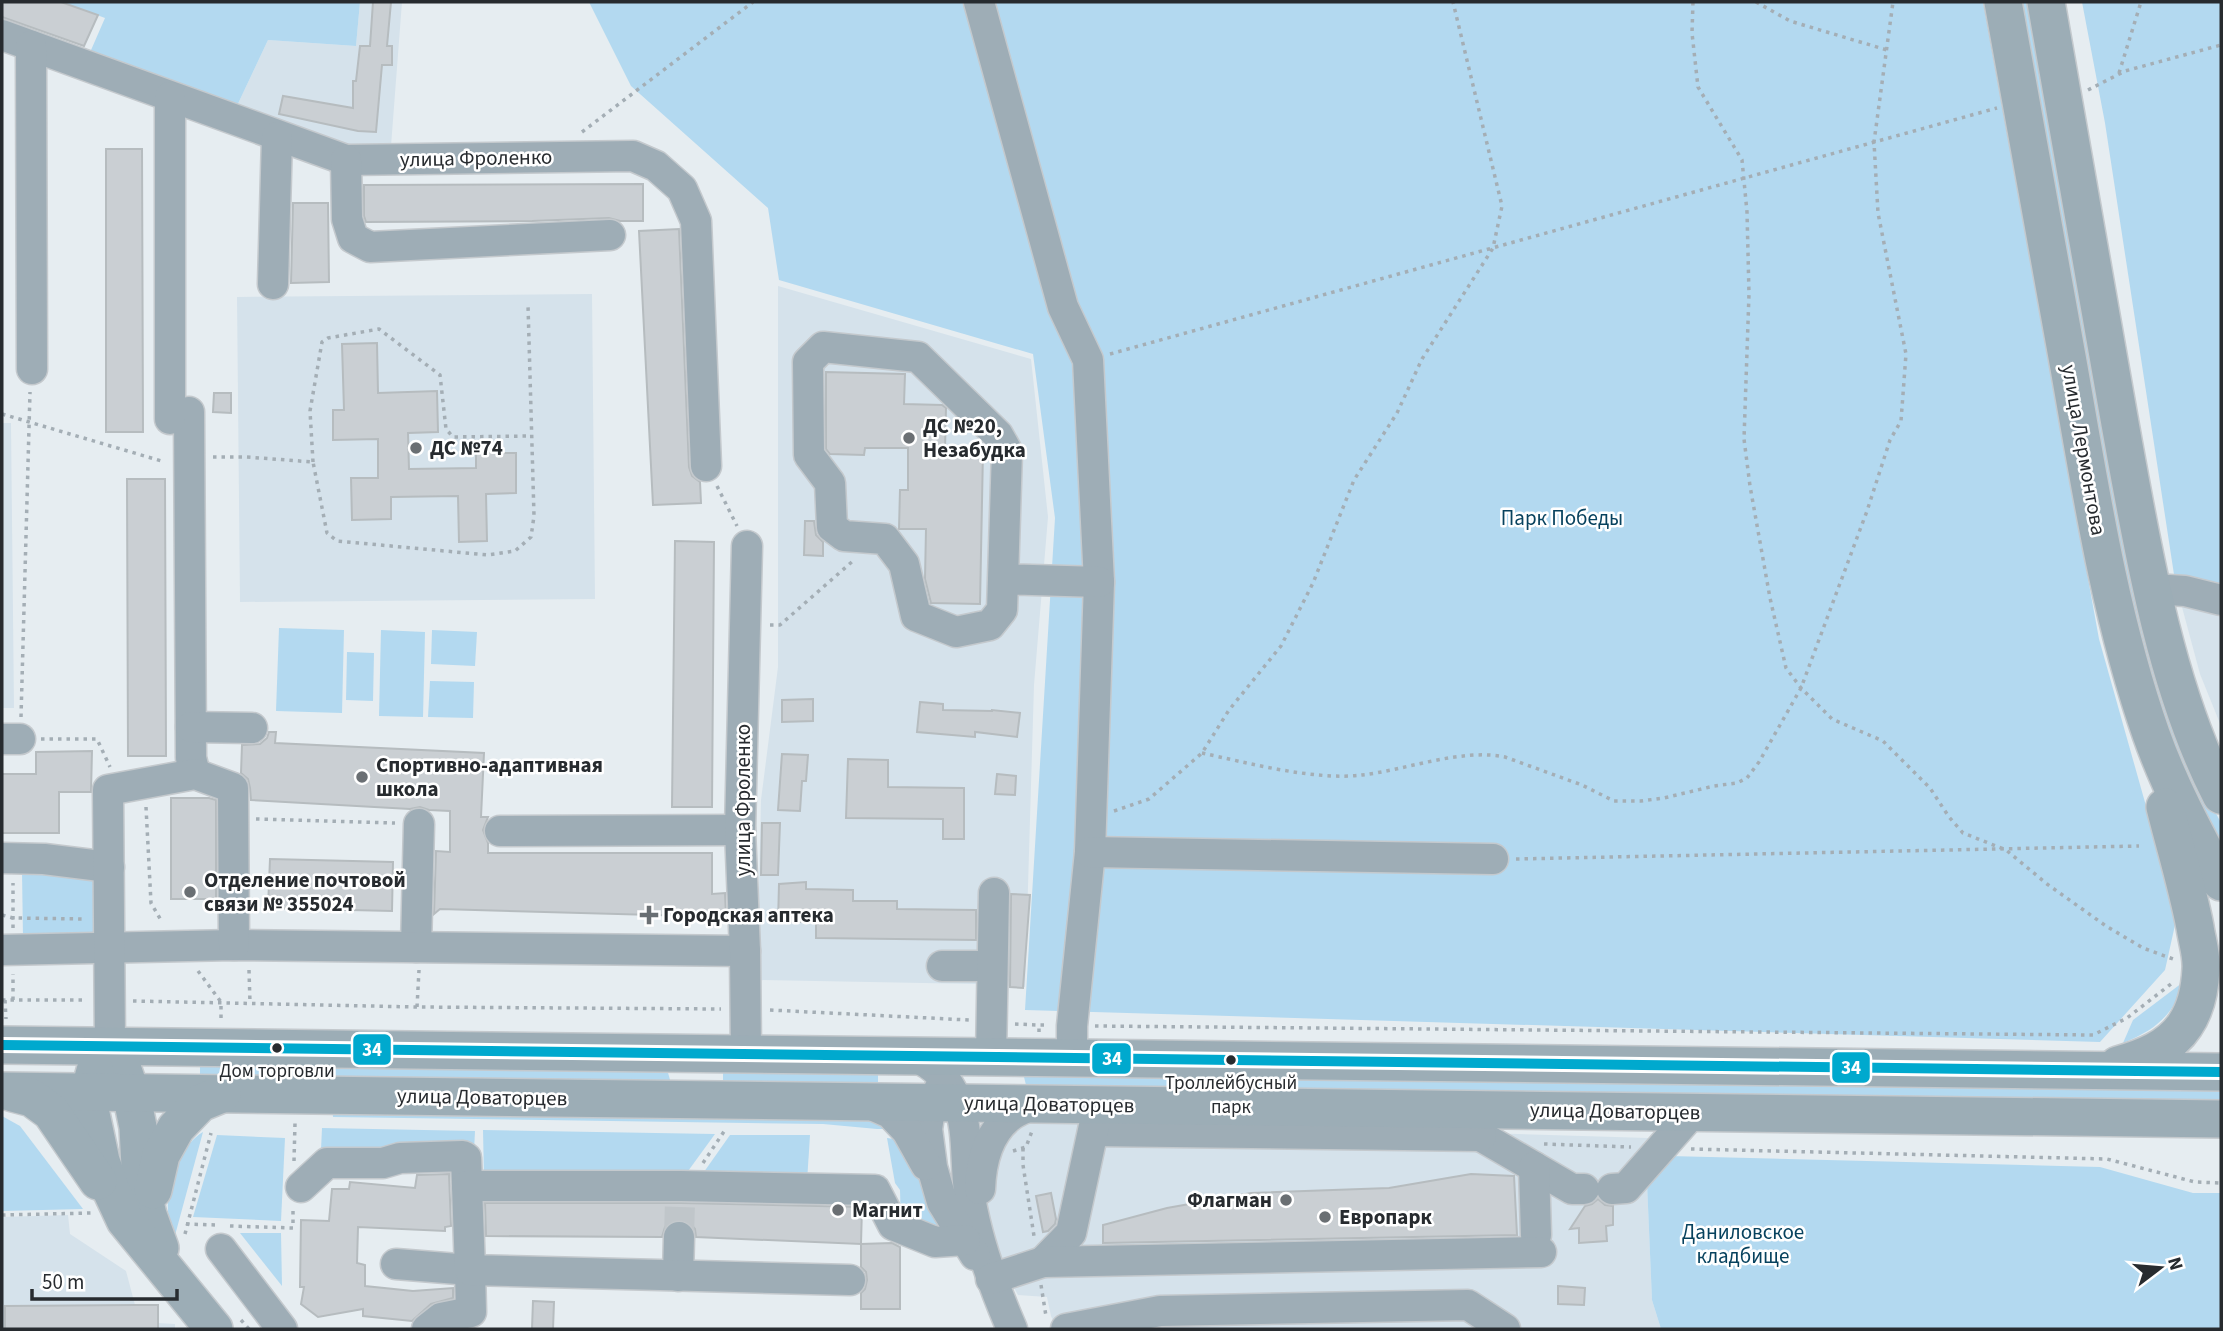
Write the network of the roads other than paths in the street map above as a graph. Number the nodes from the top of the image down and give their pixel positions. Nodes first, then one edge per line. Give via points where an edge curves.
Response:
1 (979, 2) edge
2 (2003, 2) edge
3 (2046, 2) edge
4 (2, 35) edge
5 (31, 46) junction
6 (170, 97) junction
7 (277, 136) junction
8 (346, 160) junction
9 (610, 235) dead end
10 (273, 284) dead end
11 (32, 369) road end
12 (706, 466) road end
13 (747, 546) road end
14 (1003, 579) junction
15 (1099, 582) junction
16 (2153, 589) junction
17 (2221, 600) edge
18 (2131, 670) junction
19 (191, 727) junction
20 (252, 728) dead end
21 (195, 774) junction
22 (2221, 794) edge
23 (419, 824) road end
24 (740, 830) junction
25 (500, 831) dead end
26 (1090, 852) junction
27 (2, 858) edge
28 (1493, 859) road end
29 (109, 867) junction
30 (2221, 882) edge
31 (994, 893) dead end
32 (109, 934) junction
33 (242, 945) junction
34 (418, 947) junction
35 (2, 950) edge
36 (745, 951) junction
37 (942, 966) dead end
38 (992, 966) junction
39 (1072, 1041) junction
40 (2, 1045) edge
41 (110, 1046) junction
42 (691, 1054) junction
43 (746, 1054) junction
44 (914, 1056) junction
45 (988, 1057) junction
46 (2085, 1070) junction
47 (2221, 1072) edge
48 (5, 1091) edge
49 (89, 1093) junction
50 (131, 1093) junction
51 (222, 1094) junction
52 (945, 1095) junction
53 (693, 1100) junction
54 (865, 1102) junction
55 (1034, 1104) junction
56 (1434, 1109) junction
57 (1693, 1112) junction
58 (1096, 1118) junction
59 (2221, 1119) edge
60 (1481, 1136) junction
61 (1538, 1156) junction
62 (296, 1184) road end
63 (467, 1186) junction
64 (942, 1202) junction
65 (109, 1217) junction
66 (971, 1234) junction
67 (679, 1237) tunnel mouth
68 (221, 1249) dead end
69 (161, 1250) junction
70 (1043, 1262) junction
71 (396, 1264) dead end
72 (470, 1270) junction
73 (678, 1276) junction
74 (990, 1279) junction
75 (850, 1280) dead end
76 (182, 1289) junction
77 (1082, 1327) edge
78 (214, 1329) edge
79 (282, 1329) edge
80 (427, 1329) edge
81 (1012, 1329) edge
82 (1505, 1329) edge

1 - 15 street via 1063,307 1088,360
2 - 18 main road, улица Лермонтова via 2094,507
3 - 16 main road, улица Лермонтова
4 - 5 street, улица Фроленко
5 - 6 street, улица Фроленко
5 - 11 street
6 - 7 street, улица Фроленко
6 - 19 street via 180,416 190,463
7 - 8 street, улица Фроленко
7 - 10 street
8 - 9 street via 347,219 353,238 370,247
8 - 12 street, улица Фроленко via 633,156 656,166 682,189 696,221
13 - 24 street, улица Фроленко
14 - 14 street via 1002,610 990,625 956,632 916,616 904,564 885,538 844,537 832,527 830,483 809,455 808,362 823,347 918,357 998,435 1007,451
14 - 15 street
15 - 26 street
16 - 17 street
16 - 22 main road, улица Лермонтова via 2189,721
18 - 30 main road, улица Лермонтова via 2179,803
18 - 46 main road via 2192,911 2196,1006 2185,1027 2168,1044 2119,1065
19 - 20 street
19 - 21 street
21 - 29 street via 108,790
21 - 33 street via 233,788
23 - 34 street
24 - 25 street
24 - 36 street, улица Фроленко
26 - 28 street
26 - 39 street
27 - 29 street
29 - 32 street
31 - 38 street
32 - 33 street via 180,946
32 - 35 street
32 - 41 street
33 - 34 street
34 - 36 street
36 - 43 street, улица Фроленко
37 - 38 street
38 - 45 street
39 - 45 main road
39 - 46 main road
40 - 41 main road
41 - 42 main road
41 - 49 main road via 96,1067
41 - 50 main road
42 - 43 main road
42 - 53 main road
43 - 44 main road
44 - 45 main road
44 - 52 street via 932,1065
45 - 52 street via 962,1065
46 - 47 main road
48 - 49 main road, улица Доваторцев
48 - 65 main road via 32,1098 51,1112
49 - 50 main road, улица Доваторцев
49 - 65 main road
50 - 51 main road, улица Доваторцев
50 - 69 main road via 141,1186
51 - 53 main road, улица Доваторцев
51 - 69 main road via 200,1102 176,1128 161,1155 152,1187
52 - 54 main road, улица Доваторцев
52 - 55 main road, улица Доваторцев
52 - 64 street via 927,1129
52 - 66 street via 966,1146
53 - 54 main road, улица Доваторцев
54 - 64 street via 890,1113 907,1131
55 - 58 main road, улица Доваторцев
55 - 66 street via 1010,1115 987,1149
56 - 57 main road, улица Доваторцев
56 - 58 main road, улица Доваторцев
56 - 60 street
57 - 59 main road, улица Доваторцев
57 - 61 street via 1626,1188 1572,1189
58 - 60 street
58 - 70 street via 1071,1233
60 - 61 street
61 - 70 street via 1538,1244
62 - 63 street via 327,1163 463,1156
63 - 66 street via 875,1190 893,1225 935,1242
63 - 72 street
64 - 66 street
65 - 76 main road
66 - 74 street
67 - 73 street
68 - 79 street
69 - 76 main road
70 - 74 street
71 - 72 street
72 - 73 street
72 - 80 street via 471,1312 441,1318
73 - 75 street
74 - 81 street
76 - 78 main road
77 - 82 street via 1160,1311 1468,1305

